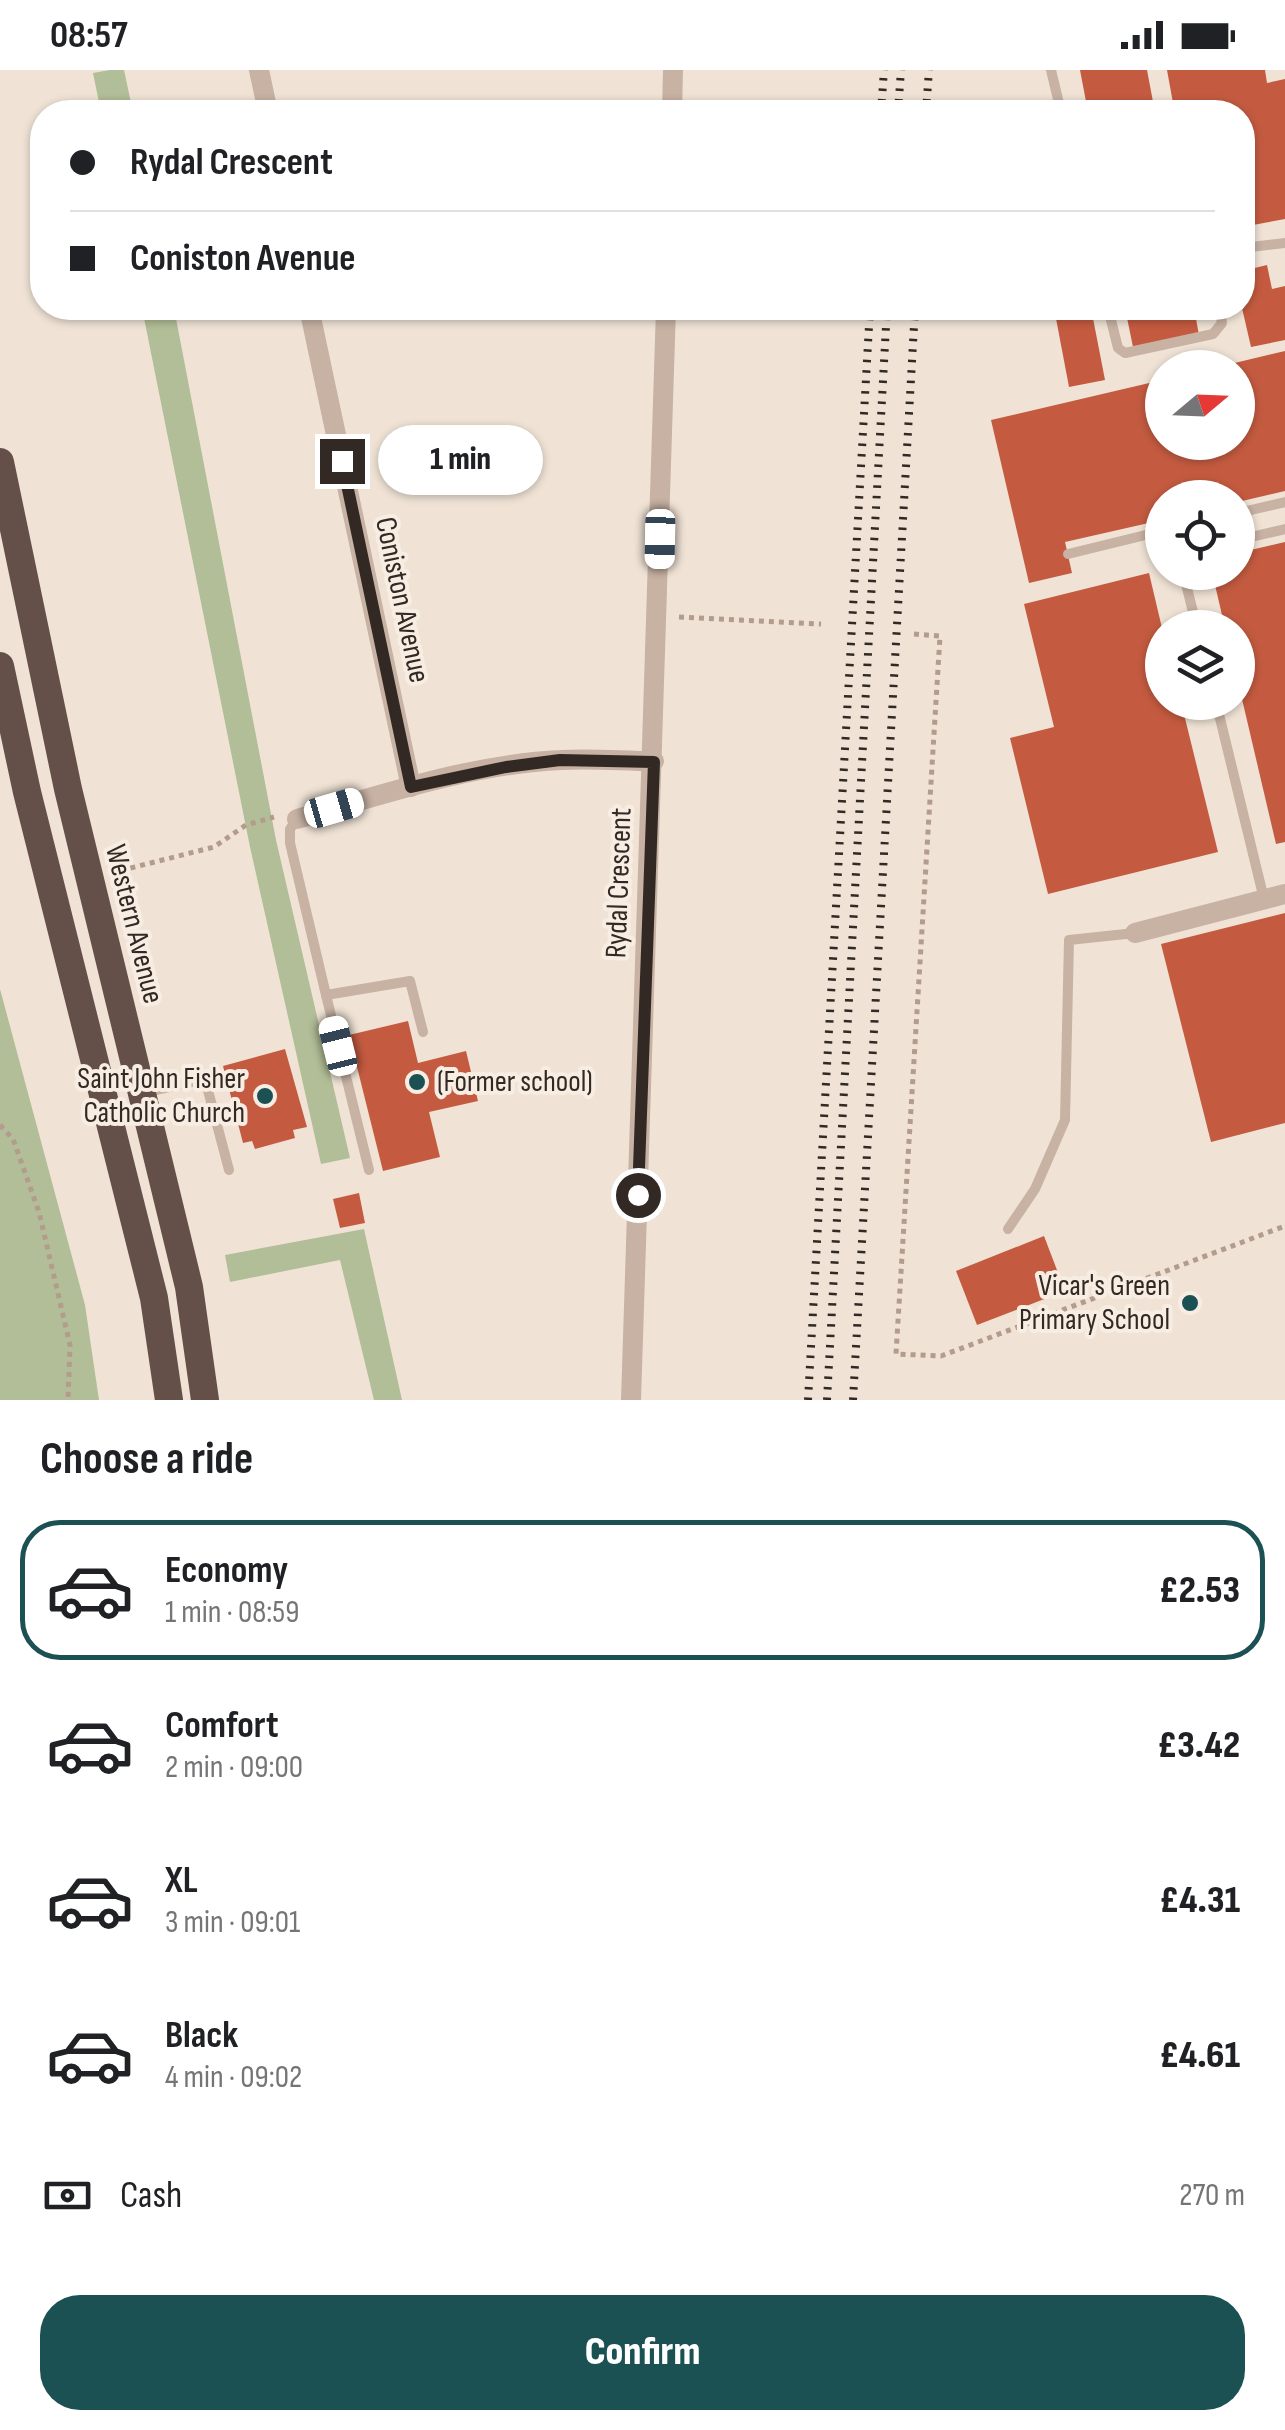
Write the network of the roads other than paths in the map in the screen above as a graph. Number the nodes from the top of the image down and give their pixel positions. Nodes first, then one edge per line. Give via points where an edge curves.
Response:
1 (259, 70) edge
2 (673, 70) edge
3 (1051, 70) edge
4 (265, 100) edge
5 (672, 100) edge
6 (1057, 100) edge
7 (1285, 243) edge
8 (1255, 246) edge
9 (313, 320) edge
10 (666, 320) edge
11 (1111, 320) edge
12 (1222, 320) edge
13 (0, 462) edge
14 (1285, 502) edge
15 (1255, 509) edge
16 (1285, 528) edge
17 (1145, 535) edge
18 (1255, 536) edge
19 (1068, 554) dead end
20 (0, 666) edge
21 (1221, 720) edge
22 (654, 762) junction
23 (411, 787) junction
24 (296, 819) joint
25 (1275, 896) edge
26 (1135, 932) joint
27 (326, 995) junction
28 (423, 1032) dead end
29 (142, 1094) junction
30 (229, 1170) dead end
31 (369, 1170) dead end
32 (1008, 1229) dead end
33 (170, 1400) edge
34 (205, 1400) edge
35 (631, 1400) edge

1 - 4 street
2 - 5 street
3 - 6 lane
7 - 8 lane
9 - 23 street, Coniston Avenue
10 - 22 street, Rydal Crescent
11 - 12 lane via 1118,348 1126,353 1213,334
13 - 29 highway, Western Avenue
14 - 15 lane
16 - 18 lane
17 - 19 lane
20 - 33 highway via 154,1298
21 - 25 lane
22 - 23 street via 560,760
22 - 35 street, Rydal Crescent
23 - 24 street
24 - 27 lane via 290,843
25 - 26 street
26 - 32 lane via 1069,940 1065,1120
27 - 28 lane via 410,981
27 - 31 lane
29 - 30 lane via 205,1079
29 - 34 highway, Western Avenue via 189,1288

